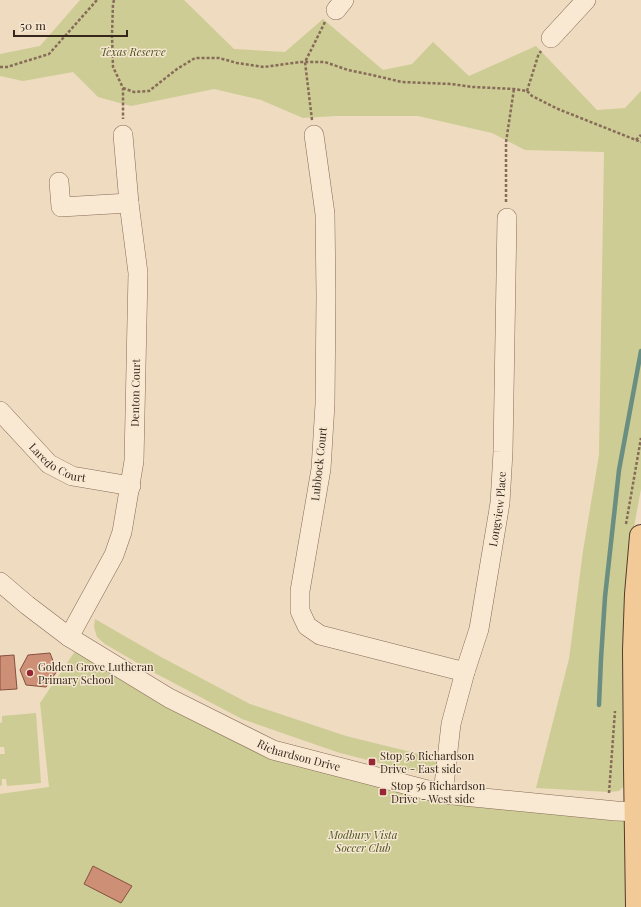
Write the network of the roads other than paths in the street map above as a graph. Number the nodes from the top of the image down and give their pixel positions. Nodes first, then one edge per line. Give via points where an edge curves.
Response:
1 (586, 0) edge
2 (551, 38) road end
3 (123, 135) road end
4 (314, 135) road end
5 (59, 182) dead end
6 (129, 203) junction
7 (507, 218) road end
8 (0, 410) edge
9 (130, 486) junction
10 (641, 536) edge
11 (0, 582) edge
12 (69, 637) junction
13 (465, 672) junction
14 (443, 794) junction
15 (638, 812) edge
16 (637, 907) edge

1 - 2 street
3 - 6 street, Denton Court
4 - 13 street, Lubbock Court via 325,214 325,404 321,469 300,591 300,611 307,626 320,635
5 - 6 street via 62,207
6 - 9 street, Denton Court via 138,273 134,461
7 - 13 street, Longview Place via 500,503 478,629
8 - 9 street, Laredo Court via 49,464 72,476
9 - 12 street, Denton Court via 122,532 114,555
10 - 15 main road via 634,650
11 - 12 street, Richardson Drive
12 - 14 street, Richardson Drive via 169,698 273,750
13 - 14 street, Longview Place via 451,724
14 - 15 street, Richardson Drive
15 - 16 main road

